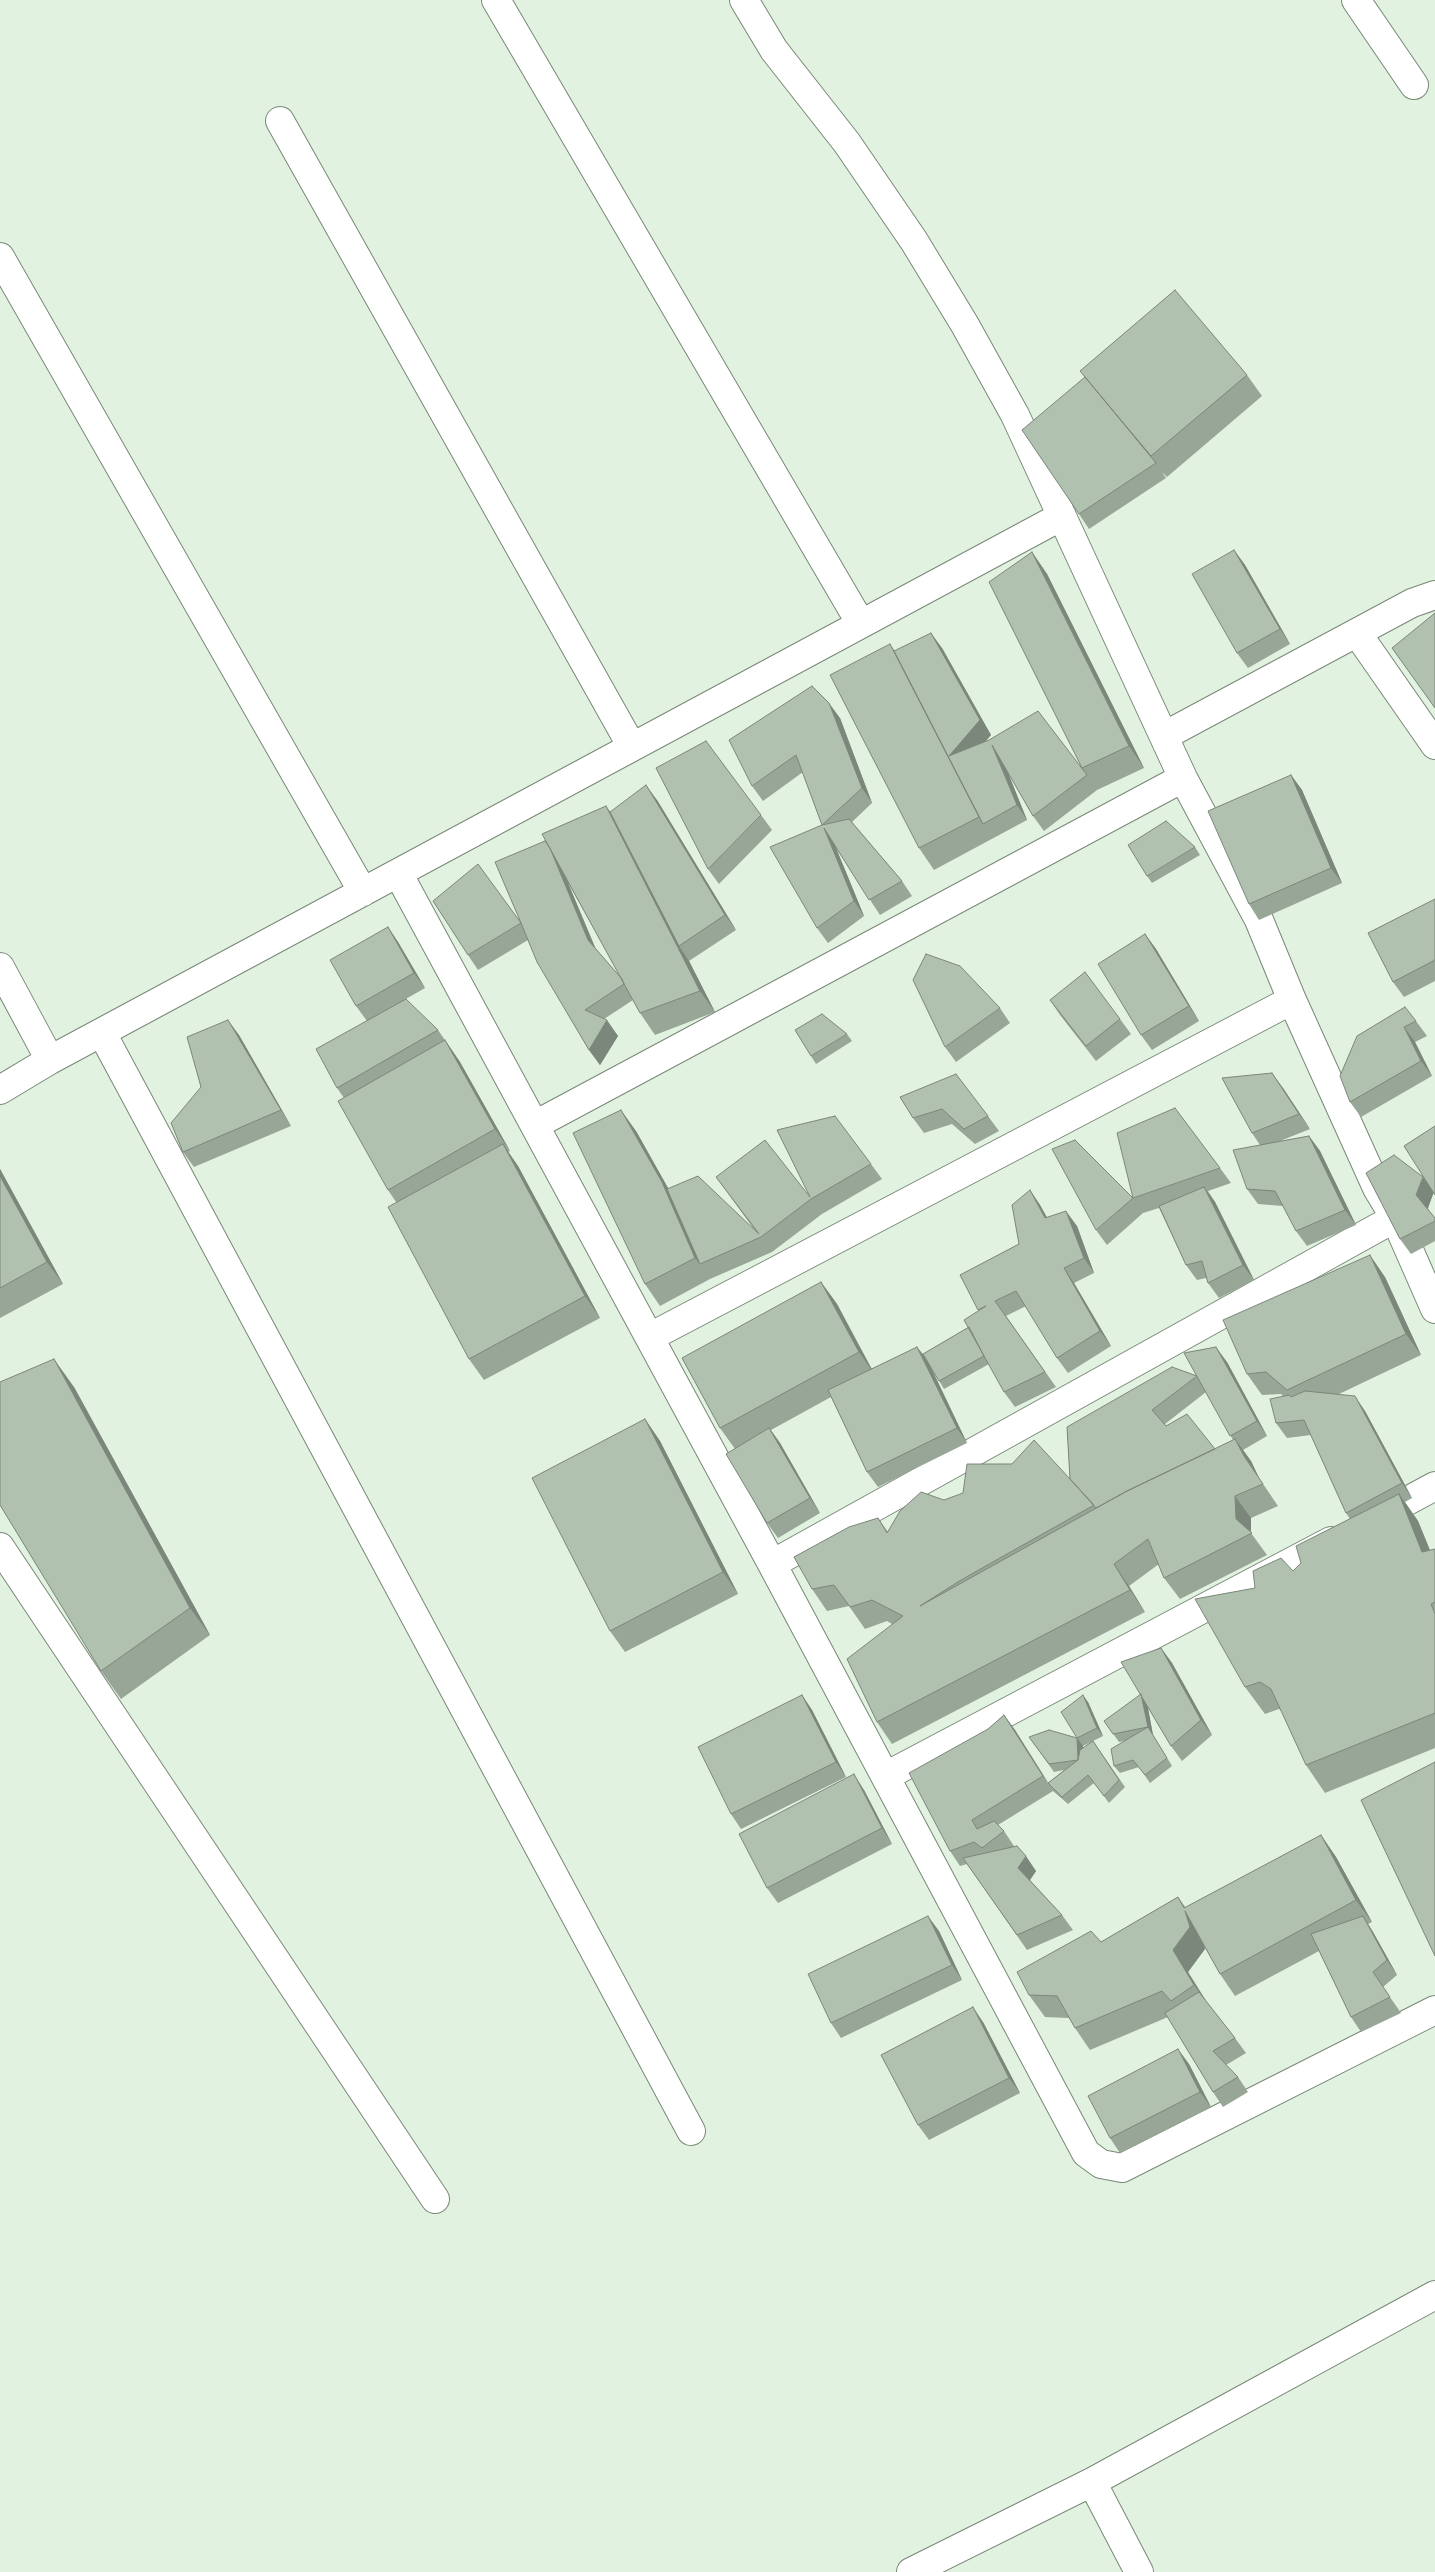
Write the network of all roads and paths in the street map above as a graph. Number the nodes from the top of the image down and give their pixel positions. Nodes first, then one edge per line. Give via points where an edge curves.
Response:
1 (496, 0) edge
2 (744, 0) edge
3 (1356, 0) edge
4 (1414, 85) dead end
5 (280, 121) dead end
6 (0, 258) edge
7 (1062, 516) junction
8 (1435, 595) edge
9 (861, 624) junction
10 (1357, 633) junction
11 (1164, 736) junction
12 (1435, 745) edge
13 (632, 748) junction
14 (1183, 778) junction
15 (398, 873) junction
16 (363, 892) junction
17 (0, 967) edge
18 (1292, 1000) junction
19 (102, 1032) junction
20 (50, 1060) junction
21 (0, 1090) edge
22 (535, 1125) junction
23 (1395, 1218) junction
24 (1435, 1309) edge
25 (650, 1337) junction
26 (1435, 1486) edge
27 (0, 1547) edge
28 (772, 1564) junction
29 (886, 1776) junction
30 (1435, 2010) edge
31 (691, 2131) dead end
32 (435, 2199) dead end
33 (1435, 2295) edge
34 (1092, 2482) junction
35 (911, 2572) edge
36 (1140, 2572) edge

1 - 9 street
2 - 7 street via 774,50 847,143 914,241 1015,415
3 - 4 street
5 - 13 street
6 - 16 street
7 - 9 street
7 - 11 street
8 - 10 street
9 - 13 street
10 - 11 street
10 - 12 street
11 - 14 street
13 - 15 street
14 - 18 street via 1259,920
14 - 22 street
15 - 16 street
15 - 22 street
16 - 19 street
17 - 20 street
18 - 23 street via 1377,1188
18 - 25 street
19 - 20 street
19 - 31 street
20 - 21 street
22 - 25 street
23 - 24 street
23 - 28 street
25 - 28 street
26 - 29 street
27 - 32 street
28 - 29 street
29 - 30 street via 1086,2153 1101,2164 1122,2168
33 - 34 street
34 - 35 street
34 - 36 street

